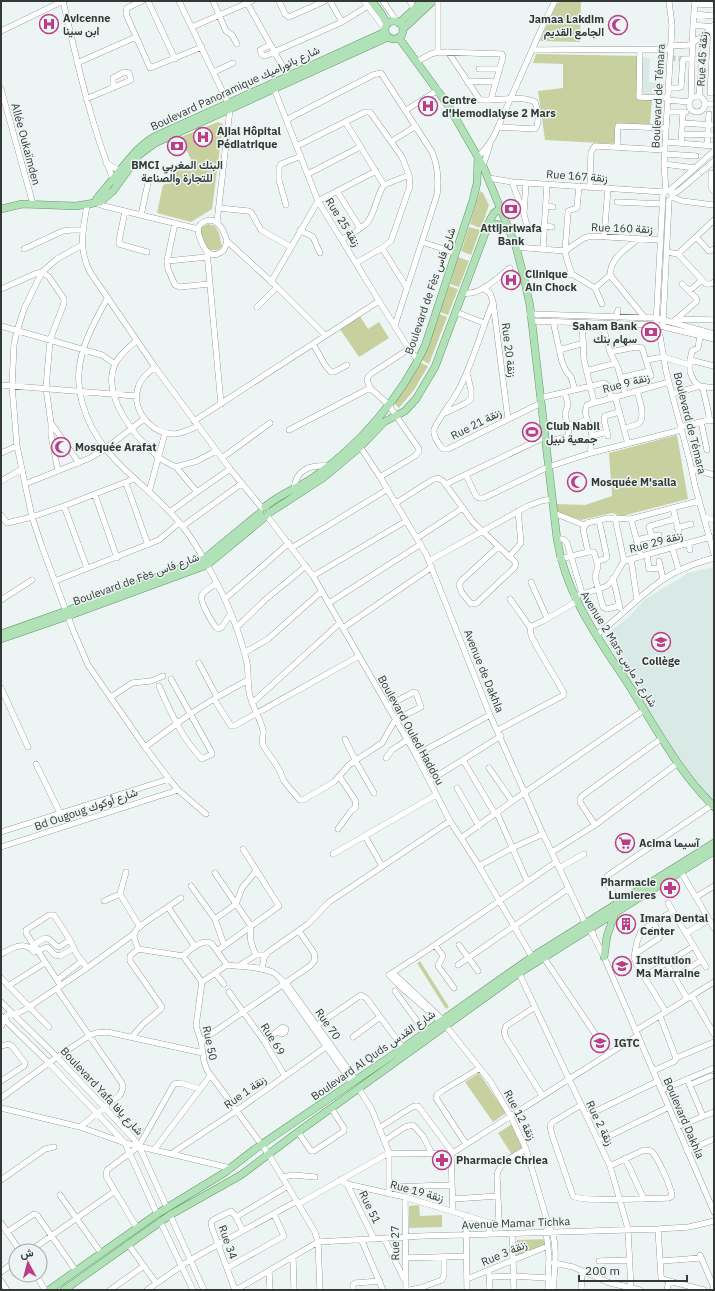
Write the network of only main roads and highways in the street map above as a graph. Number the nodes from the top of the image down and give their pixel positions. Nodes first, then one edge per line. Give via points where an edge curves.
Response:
1 (376, 1) edge
2 (423, 1) edge
3 (432, 1) edge
4 (370, 4) edge
5 (392, 27) junction
6 (399, 38) junction
7 (273, 86) junction
8 (478, 156) junction
9 (1, 208) edge
10 (501, 208) junction
11 (488, 224) junction
12 (510, 229) junction
13 (358, 444) junction
14 (265, 512) junction
15 (67, 614) junction
16 (1, 634) edge
17 (1, 639) edge
18 (713, 806) edge
19 (714, 843) edge
20 (714, 852) edge
21 (614, 913) junction
22 (588, 926) junction
23 (604, 957) road end
24 (443, 1022) junction
25 (49, 1290) edge
26 (64, 1290) edge

1 - 5 main road
2 - 5 main road, Boulevard Panoramique شارع بانوراميك
3 - 5 main road, Boulevard Panoramique شارع بانوراميك
4 - 5 main road
5 - 6 main road via 402,34
5 - 6 main road via 392,40
5 - 7 main road, Boulevard Panoramique شارع بانوراميك
5 - 7 main road, Boulevard Panoramique شارع بانوراميك via 288,76
6 - 8 main road, Avenue 2 Mars شارع 2 مارس via 438,90
7 - 9 main road, Boulevard Panoramique شارع بانوراميك via 150,139 132,154 103,201 87,205 33,204
8 - 10 main road, Avenue 2 Mars شارع 2 مارس
8 - 13 main road, Boulevard de Fès شارع فاس via 476,190 418,360
10 - 11 main road, Boulevard de Fès شارع فاس via 494,213
10 - 12 main road, Avenue 2 Mars شارع 2 مارس
11 - 12 main road
11 - 13 main road, Boulevard de Fès شارع فاس via 435,367 426,383 405,411 384,422
12 - 18 main road, Avenue 2 Mars شارع 2 مارس via 524,278 531,318 557,539 566,579 596,635 678,763
13 - 14 main road, Boulevard de Fès شارع فاس
13 - 14 main road, Boulevard de Fès شارع فاس via 323,478
14 - 15 main road, Boulevard de Fès شارع فاس via 206,562
15 - 16 main road, Boulevard de Fès شارع فاس
15 - 17 main road, Boulevard de Fès شارع فاس
19 - 22 main road, Boulevard Al Quds شارع القدس via 619,903
20 - 21 main road, Boulevard Al Quds شارع القدس
21 - 22 main road, Boulevard Al Quds شارع القدس
21 - 23 main road
22 - 24 main road, Boulevard Al Quds شارع القدس via 544,958
22 - 24 main road, Boulevard Al Quds شارع القدس via 532,957
24 - 25 main road, Boulevard Al Quds شارع القدس via 217,1178 157,1214
24 - 26 main road, Boulevard Al Quds شارع القدس via 359,1090 241,1175 160,1221

